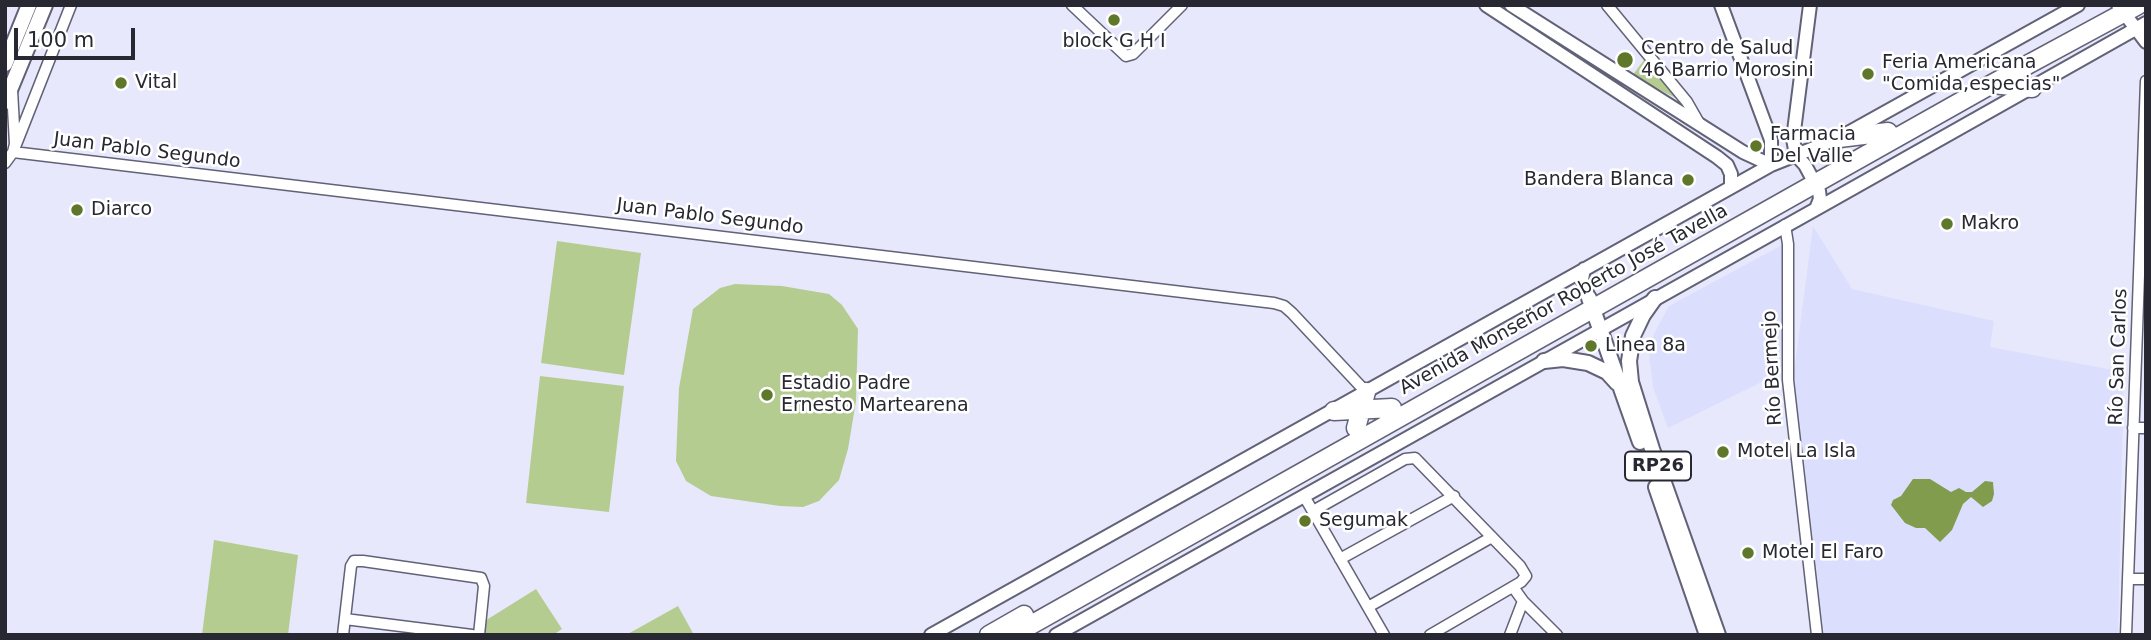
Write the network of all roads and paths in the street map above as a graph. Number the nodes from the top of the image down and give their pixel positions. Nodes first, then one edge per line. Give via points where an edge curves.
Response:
1 (29, 5) edge
2 (45, 5) edge
3 (71, 5) edge
4 (1072, 5) edge
5 (1182, 5) edge
6 (1486, 5) edge
7 (1511, 5) edge
8 (1607, 5) edge
9 (1721, 5) edge
10 (1810, 5) edge
11 (2078, 5) edge
12 (2124, 7) edge
13 (1500, 9) edge
14 (2141, 26) edge
15 (2146, 42) edge
16 (5, 64) edge
17 (2027, 66) junction
18 (2146, 81) edge
19 (1992, 84) junction
20 (12, 86) junction
21 (2019, 92) junction
22 (5, 102) edge
23 (5, 118) edge
24 (1701, 126) junction
25 (13, 128) junction
26 (1888, 132) junction
27 (1839, 138) junction
28 (13, 152) junction
29 (1796, 155) junction
30 (5, 163) edge
31 (1772, 165) junction
32 (1814, 179) junction
33 (2145, 186) edge
34 (1731, 187) junction
35 (1816, 209) junction
36 (1785, 225) junction
37 (1584, 269) junction
38 (2143, 278) edge
39 (1656, 298) junction
40 (1592, 303) junction
41 (1601, 328) junction
42 (1544, 361) junction
43 (1621, 387) junction
44 (1364, 401) junction
45 (1392, 408) junction
46 (1334, 411) joint
47 (1356, 428) junction
48 (2133, 428) junction
49 (2146, 428) edge
50 (1304, 496) junction
51 (1454, 496) junction
52 (1313, 511) junction
53 (1492, 537) junction
54 (1340, 559) junction
55 (2128, 579) junction
56 (2146, 579) edge
57 (1513, 587) junction
58 (1523, 601) junction
59 (1368, 607) junction
60 (345, 619) junction
61 (343, 635) edge
62 (472, 635) edge
63 (479, 635) edge
64 (931, 635) edge
65 (989, 635) edge
66 (1013, 635) edge
67 (1056, 635) edge
68 (1384, 635) edge
69 (1430, 635) edge
70 (1510, 635) edge
71 (1557, 635) edge
72 (1707, 635) edge
73 (1718, 635) edge
74 (1817, 635) edge
75 (2126, 635) edge

1 - 16 main road
2 - 20 main road
3 - 28 street
4 - 5 street via 1126,57
6 - 13 main road
7 - 24 main road
8 - 24 street via 1687,102
9 - 31 main road via 1770,140
10 - 29 main road via 1793,139
11 - 27 main road
12 - 14 main road
12 - 17 highway, Avenida Monseñor Roberto José Tavella
12 - 26 highway, Avenida Monseñor Roberto José Tavella
13 - 34 main road via 1717,157 1727,165
14 - 15 main road
14 - 21 main road
17 - 19 highway, Avenida Monseñor Roberto José Tavella
17 - 21 highway
18 - 33 street, Río San Carlos
19 - 21 highway
19 - 32 highway, Avenida Monseñor Roberto José Tavella
20 - 22 main road
20 - 25 street
21 - 35 main road
23 - 25 street
24 - 31 main road
25 - 28 street
26 - 27 highway
26 - 32 highway, Avenida Monseñor Roberto José Tavella
27 - 29 main road
28 - 30 street
28 - 44 street, Juan Pablo Segundo via 1273,303 1292,313
29 - 31 main road
29 - 32 main road
31 - 34 main road
32 - 35 main road via 1820,198
32 - 40 highway, Avenida Monseñor Roberto José Tavella
33 - 38 street, Río San Carlos
34 - 37 main road
35 - 36 main road
36 - 39 main road
36 - 74 street, Río Bermejo via 1788,380
37 - 40 main road, RP26 via 1582,279
37 - 44 main road
38 - 48 street, Río San Carlos
39 - 41 main road
39 - 73 main road, RP26 via 1633,336 1631,382
40 - 41 main road, RP26
40 - 45 highway, Avenida Monseñor Roberto José Tavella
40 - 66 highway, Avenida Monseñor Roberto José Tavella
41 - 42 main road
41 - 43 main road, RP26
42 - 43 main road via 1588,363 1607,372
42 - 50 main road
43 - 72 main road, RP26
44 - 45 highway
44 - 46 highway
44 - 47 highway
45 - 47 highway, Avenida Monseñor Roberto José Tavella
46 - 64 main road
47 - 65 highway, Avenida Monseñor Roberto José Tavella
48 - 49 street
48 - 55 street, Río San Carlos
50 - 52 street
50 - 67 main road
51 - 52 street via 1410,457
51 - 53 street
51 - 54 street
52 - 54 street
53 - 57 street via 1526,576
53 - 59 street
54 - 59 street
55 - 56 street
55 - 75 street, Río San Carlos
57 - 58 street
57 - 69 street
58 - 70 street
58 - 71 street
59 - 68 street
60 - 61 street
60 - 62 street
60 - 63 street via 351,566 363,561 481,578

